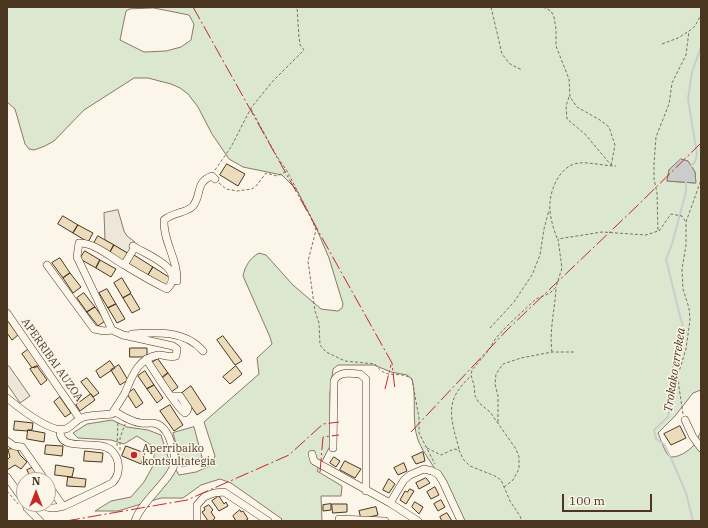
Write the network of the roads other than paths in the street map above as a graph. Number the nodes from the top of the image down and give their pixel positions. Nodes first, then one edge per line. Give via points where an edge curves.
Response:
1 (214, 177) road end
2 (47, 265) dead end
3 (124, 265) junction
4 (167, 289) junction
5 (7, 314) edge
6 (112, 330) junction
7 (123, 334) junction
8 (201, 349) dead end
9 (146, 360) junction
10 (171, 396) dead end
11 (7, 398) edge
12 (116, 413) junction
13 (80, 419) junction
14 (685, 420) road end
15 (60, 429) junction
16 (7, 441) edge
17 (333, 448) dead end
18 (701, 448) edge
19 (312, 454) dead end
20 (39, 472) edge
21 (7, 477) edge
22 (16, 490) edge
23 (366, 491) junction
24 (56, 496) edge
25 (390, 503) junction
26 (63, 506) junction
27 (56, 507) edge
28 (31, 512) edge
29 (339, 519) dead end
30 (40, 521) edge
31 (134, 521) edge
32 (197, 521) edge
33 (268, 521) edge
34 (385, 521) edge
35 (417, 521) edge
36 (461, 521) edge

1 - 4 street via 206,178 201,184 193,206 164,220 164,233 177,275 174,288
2 - 6 street via 94,329
3 - 4 street
3 - 4 street via 134,247 170,268 173,277 172,284
3 - 6 street via 86,243 78,243 77,257
5 - 13 street, APERRIBAI AUZOA
6 - 7 street
7 - 8 street via 175,334 184,336
7 - 9 street via 177,349 176,356 169,358 159,355
9 - 10 street
9 - 12 street via 135,370
11 - 15 street via 21,410
12 - 13 street, APERRIBAI AUZOA
12 - 31 street via 140,423 156,424 166,430 175,460 172,471
13 - 15 street, APERRIBAI AUZOA via 65,429
14 - 18 street
15 - 26 street via 63,441 70,444 95,444 107,447 116,456 119,469 113,482
16 - 20 street via 14,446 22,447
17 - 23 street via 334,381 341,374 360,374 366,380
19 - 23 street via 314,461
21 - 22 street
23 - 25 street
24 - 26 street
25 - 35 street
25 - 36 street via 410,475 424,470 432,471 443,482
26 - 27 street
28 - 30 street
29 - 34 street
32 - 33 street via 198,505 204,497 214,492 224,492

